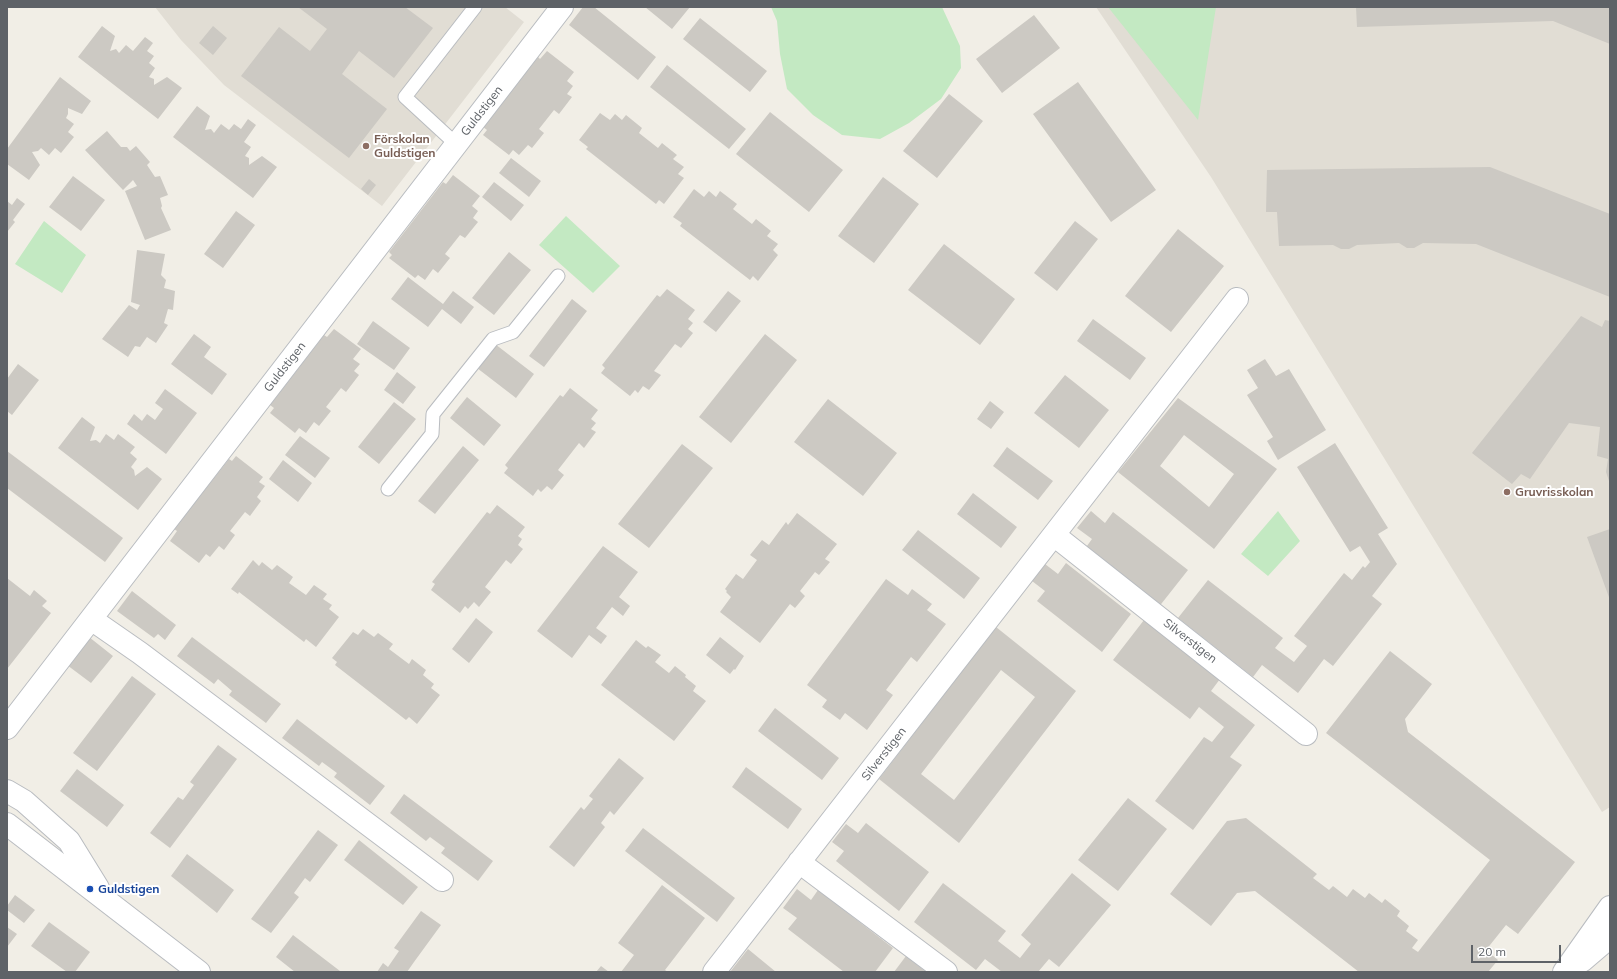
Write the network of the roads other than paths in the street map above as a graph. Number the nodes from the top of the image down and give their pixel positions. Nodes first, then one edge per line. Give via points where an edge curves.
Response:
1 (475, 7) edge
2 (562, 7) edge
3 (456, 144) junction
4 (558, 276) dead end
5 (1237, 299) dead end
6 (388, 489) dead end
7 (1054, 535) junction
8 (91, 619) junction
9 (7, 728) edge
10 (1306, 734) dead end
11 (7, 791) edge
12 (7, 824) edge
13 (800, 862) junction
14 (442, 880) dead end
15 (105, 899) junction
16 (1610, 907) edge
17 (1610, 937) edge
18 (199, 972) edge
19 (714, 972) edge
20 (946, 972) edge
21 (1564, 972) edge
22 (1569, 972) edge

1 - 3 lane via 405,97
2 - 3 street, Guldstigen
3 - 8 street, Guldstigen
4 - 6 lane via 513,332 493,339 456,385 433,414 432,434
5 - 7 street, Silverstigen
7 - 10 street, Silverstigen
7 - 13 street, Silverstigen
8 - 9 street, Guldstigen
8 - 14 street
11 - 15 street via 24,801 69,841
12 - 15 street
13 - 19 street, Silverstigen
13 - 20 street
15 - 18 street
16 - 21 street
17 - 22 street

